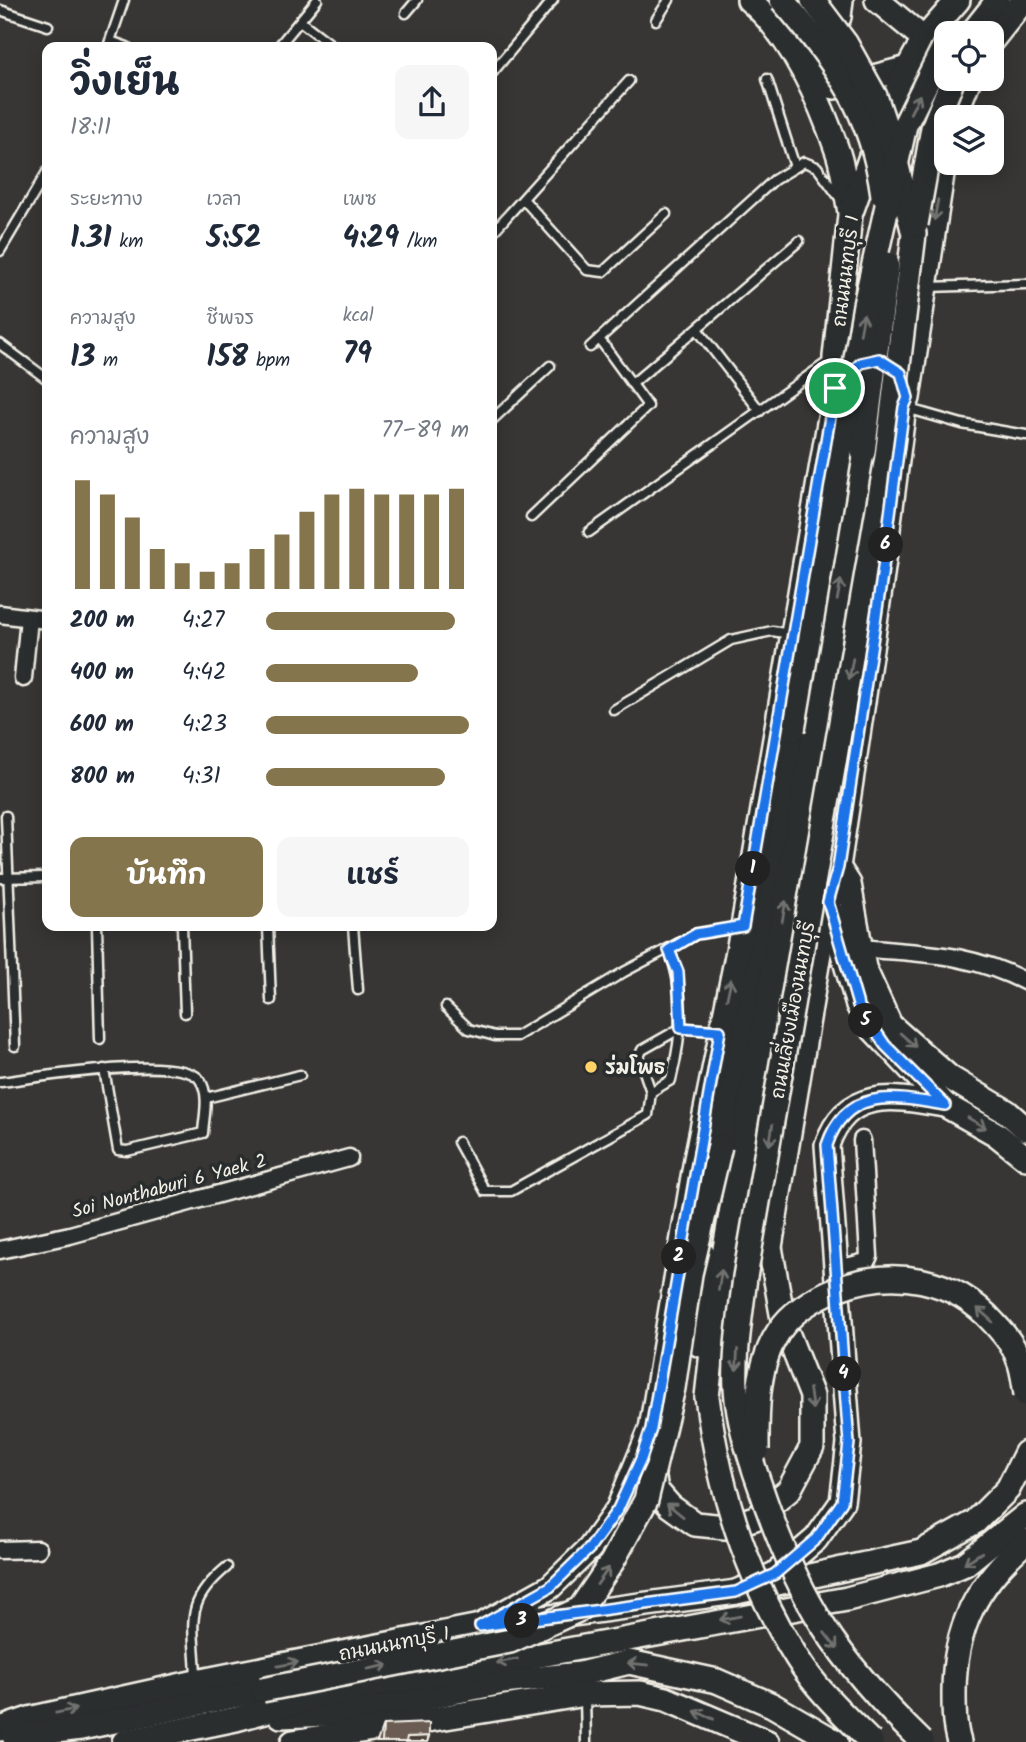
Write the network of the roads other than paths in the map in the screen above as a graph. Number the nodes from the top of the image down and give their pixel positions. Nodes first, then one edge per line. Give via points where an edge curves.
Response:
1 (124, 0) edge
2 (317, 0) edge
3 (418, 0) edge
4 (553, 0) edge
5 (669, 0) edge
6 (749, 0) edge
7 (813, 0) edge
8 (841, 0) edge
9 (877, 0) edge
10 (958, 0) edge
11 (974, 0) edge
12 (998, 0) edge
13 (1010, 0) edge
14 (1024, 0) edge
15 (774, 7) edge
16 (0, 10) edge
17 (406, 13) dead end
18 (656, 20) dead end
19 (300, 21) junction
20 (946, 21) edge
21 (956, 21) edge
22 (981, 21) edge
23 (990, 21) edge
24 (1004, 25) edge
25 (48, 26) dead end
26 (934, 39) edge
27 (934, 41) edge
28 (110, 42) edge
29 (282, 42) edge
30 (327, 42) edge
31 (785, 43) junction
32 (934, 43) edge
33 (934, 62) edge
34 (497, 67) edge
35 (908, 68) junction
36 (767, 79) dead end
37 (629, 81) dead end
38 (948, 91) edge
39 (795, 167) junction
40 (942, 175) edge
41 (42, 180) edge
42 (524, 200) junction
43 (666, 214) dead end
44 (850, 215) junction
45 (497, 228) edge
46 (914, 234) junction
47 (799, 241) dead end
48 (0, 251) edge
49 (1026, 284) edge
50 (923, 287) junction
51 (697, 328) junction
52 (600, 340) junction
53 (0, 344) edge
54 (590, 348) dead end
55 (835, 357) junction
56 (550, 366) dead end
57 (42, 375) edge
58 (632, 384) junction
59 (835, 388) junction
60 (906, 403) junction
61 (760, 411) junction
62 (497, 416) edge
63 (1026, 435) edge
64 (531, 517) dead end
65 (589, 532) dead end
66 (0, 614) edge
67 (29, 618) junction
68 (42, 619) edge
69 (793, 635) junction
70 (23, 678) dead end
71 (614, 710) dead end
72 (6, 816) dead end
73 (838, 867) junction
74 (42, 877) edge
75 (4, 878) edge
76 (828, 902) junction
77 (743, 926) junction
78 (97, 931) edge
79 (182, 931) edge
80 (268, 931) edge
81 (353, 931) edge
82 (860, 948) junction
83 (669, 950) junction
84 (1026, 982) edge
85 (358, 990) dead end
86 (271, 1000) dead end
87 (446, 1007) dead end
88 (185, 1013) dead end
89 (681, 1028) junction
90 (720, 1031) junction
91 (100, 1039) dead end
92 (15, 1046) dead end
93 (104, 1069) junction
94 (300, 1075) dead end
95 (0, 1082) edge
96 (651, 1092) junction
97 (206, 1098) junction
98 (945, 1105) junction
99 (1026, 1129) edge
100 (862, 1140) dead end
101 (458, 1142) dead end
102 (720, 1146) junction
103 (349, 1157) dead end
104 (1026, 1158) edge
105 (0, 1250) edge
106 (835, 1270) junction
107 (1026, 1394) edge
108 (707, 1397) junction
109 (651, 1429) junction
110 (1026, 1453) edge
111 (756, 1476) junction
112 (1026, 1515) edge
113 (1026, 1541) edge
114 (38, 1549) dead end
115 (0, 1550) edge
116 (227, 1567) dead end
117 (736, 1592) junction
118 (480, 1626) junction
119 (196, 1682) junction
120 (585, 1694) junction
121 (236, 1718) junction
122 (0, 1729) edge
123 (0, 1737) edge
124 (124, 1742) edge
125 (293, 1742) edge
126 (586, 1742) edge
127 (767, 1742) edge
128 (836, 1742) edge
129 (870, 1742) edge
130 (922, 1742) edge
131 (959, 1742) edge

1 - 28 lane
2 - 19 lane
3 - 17 lane
4 - 34 lane
5 - 18 lane
6 - 15 main road, ถนนเลี่ยงเมืองนนทบุรี
7 - 46 main road, ถนนเลี่ยงเมืองนนทบุรี, bridge via 846,44 875,96
8 - 15 main road via 839,17 824,34 801,37
9 - 26 main road
10 - 20 main road, ถนนนนทบุรี 1
11 - 21 main road
12 - 22 main road
13 - 23 main road
14 - 24 main road
15 - 31 main road, ถนนเลี่ยงเมืองนนทบุรี
108 -> 15 main road, ถนนเลี่ยงเมืองนนทบุรี, bridge via 722,1272 863,452 890,244 878,157 852,92 827,52
16 - 25 lane
19 - 29 lane
19 - 30 lane
27 - 35 main road, ถนนนนทบุรี 1
31 - 35 main road via 830,86
31 - 44 main road, ถนนเลี่ยงเมืองนนทบุรี via 809,83 839,155
102 -> 32 main road, bridge via 865,305 905,125
33 - 35 main road
35 - 44 main road, ถนนนนทบุรี 1
36 - 39 lane
37 - 42 lane
38 - 46 main road, bridge via 933,128
39 - 44 lane via 804,162 817,167
39 - 52 lane via 774,180
40 -> 50 main road
41 - 48 lane
42 - 43 lane via 587,270 596,273 603,272
42 - 45 lane
44 - 55 main road, ถนนนนทบุรี 1
46 -> 111 main road, ถนนเลี่ยงเมืองนนทบุรี, bridge via 887,457 745,1277 736,1389
47 - 51 lane
49 - 50 lane
50 - 60 main road
51 - 58 lane
51 - 61 lane
52 - 54 lane
52 - 58 lane
53 - 57 lane
55 - 59 main road, ถนนนนทบุรี 1
55 - 61 lane
56 - 62 lane
58 - 64 lane via 646,402 646,411
59 - 60 main road via 861,363 879,359 901,373
59 - 69 main road, ถนนนนทบุรี 1
60 - 63 lane via 962,424
60 - 73 main road
61 - 65 lane
66 - 67 street
67 - 68 street
67 - 70 street
69 - 71 lane via 772,631 731,640
69 - 77 main road, ถนนนนทบุรี 1
72 - 75 lane
73 - 76 main road
73 - 82 main road via 849,884
74 - 75 lane
75 - 92 lane
76 - 98 main road via 858,1005 868,1024
76 -> 109 main road via 770,1247 784,1325 812,1396 812,1447 789,1490 755,1518 725,1527 695,1524 656,1490
77 - 83 lane via 696,934
90 -> 77 main road, ถนนนนทบุรี 1
78 - 91 lane
79 - 88 lane
80 - 86 lane
81 - 85 lane
82 - 84 street via 965,957
82 -> 99 main road via 864,968 890,1025 950,1078 1007,1112
83 - 87 lane via 516,1036 495,1036 469,1028
83 - 89 lane via 678,972
89 - 90 lane
89 - 96 lane via 671,1080
89 - 96 lane via 642,1050 639,1057
90 - 109 main road, ถนนนนทบุรี 1
93 - 95 lane
93 - 97 lane via 178,1068 200,1080
93 - 97 lane via 114,1140 120,1150 203,1133
94 - 97 lane
96 - 101 lane via 648,1115 510,1191 485,1191
98 -> 104 main road via 996,1134
98 - 106 main road via 882,1099 855,1104 833,1127 827,1145
100 - 106 street via 869,1256 866,1262
102 - 108 main road, bridge via 701,1271 698,1328
123 -> 102 main road, bridge via 82,1728 510,1641 579,1609 612,1562 646,1500 673,1388 690,1273
103 - 105 street, Soi Nonthaburi 6 Yaek 2
106 - 117 main road via 849,1443 842,1502 816,1539 775,1574
107 -> 111 main road, bridge via 1018,1357 1005,1336 965,1298 940,1284 913,1278 883,1277 850,1284 812,1298 779,1331 761,1375
108 - 129 main road, bridge via 715,1453 735,1529 763,1594 797,1659
109 - 118 main road, ถนนนนทบุรี 1 via 618,1509 590,1548 550,1587
110 - 117 main road via 1008,1489 975,1522 921,1552
111 -> 130 main road, ถนนเลี่ยงเมืองนนทบุรี, bridge via 796,1581 824,1632 871,1693
112 -> 121 main road, ถนนนนทบุรี 1 via 985,1550 940,1575 846,1599 327,1694
113 - 131 main road via 999,1565 963,1623 954,1664
114 - 115 street
116 - 119 lane via 204,1586 194,1608
117 - 118 main road
119 -> 118 main road, ถนนนนทบุรี 1
122 -> 119 main road, ถนนนนทบุรี 1
120 - 125 main road
120 - 126 lane
127 -> 120 main road via 666,1699 640,1693
121 - 124 main road, ถนนนนทบุรี 1
128 -> 121 main road via 772,1705 717,1681 629,1662 330,1714

